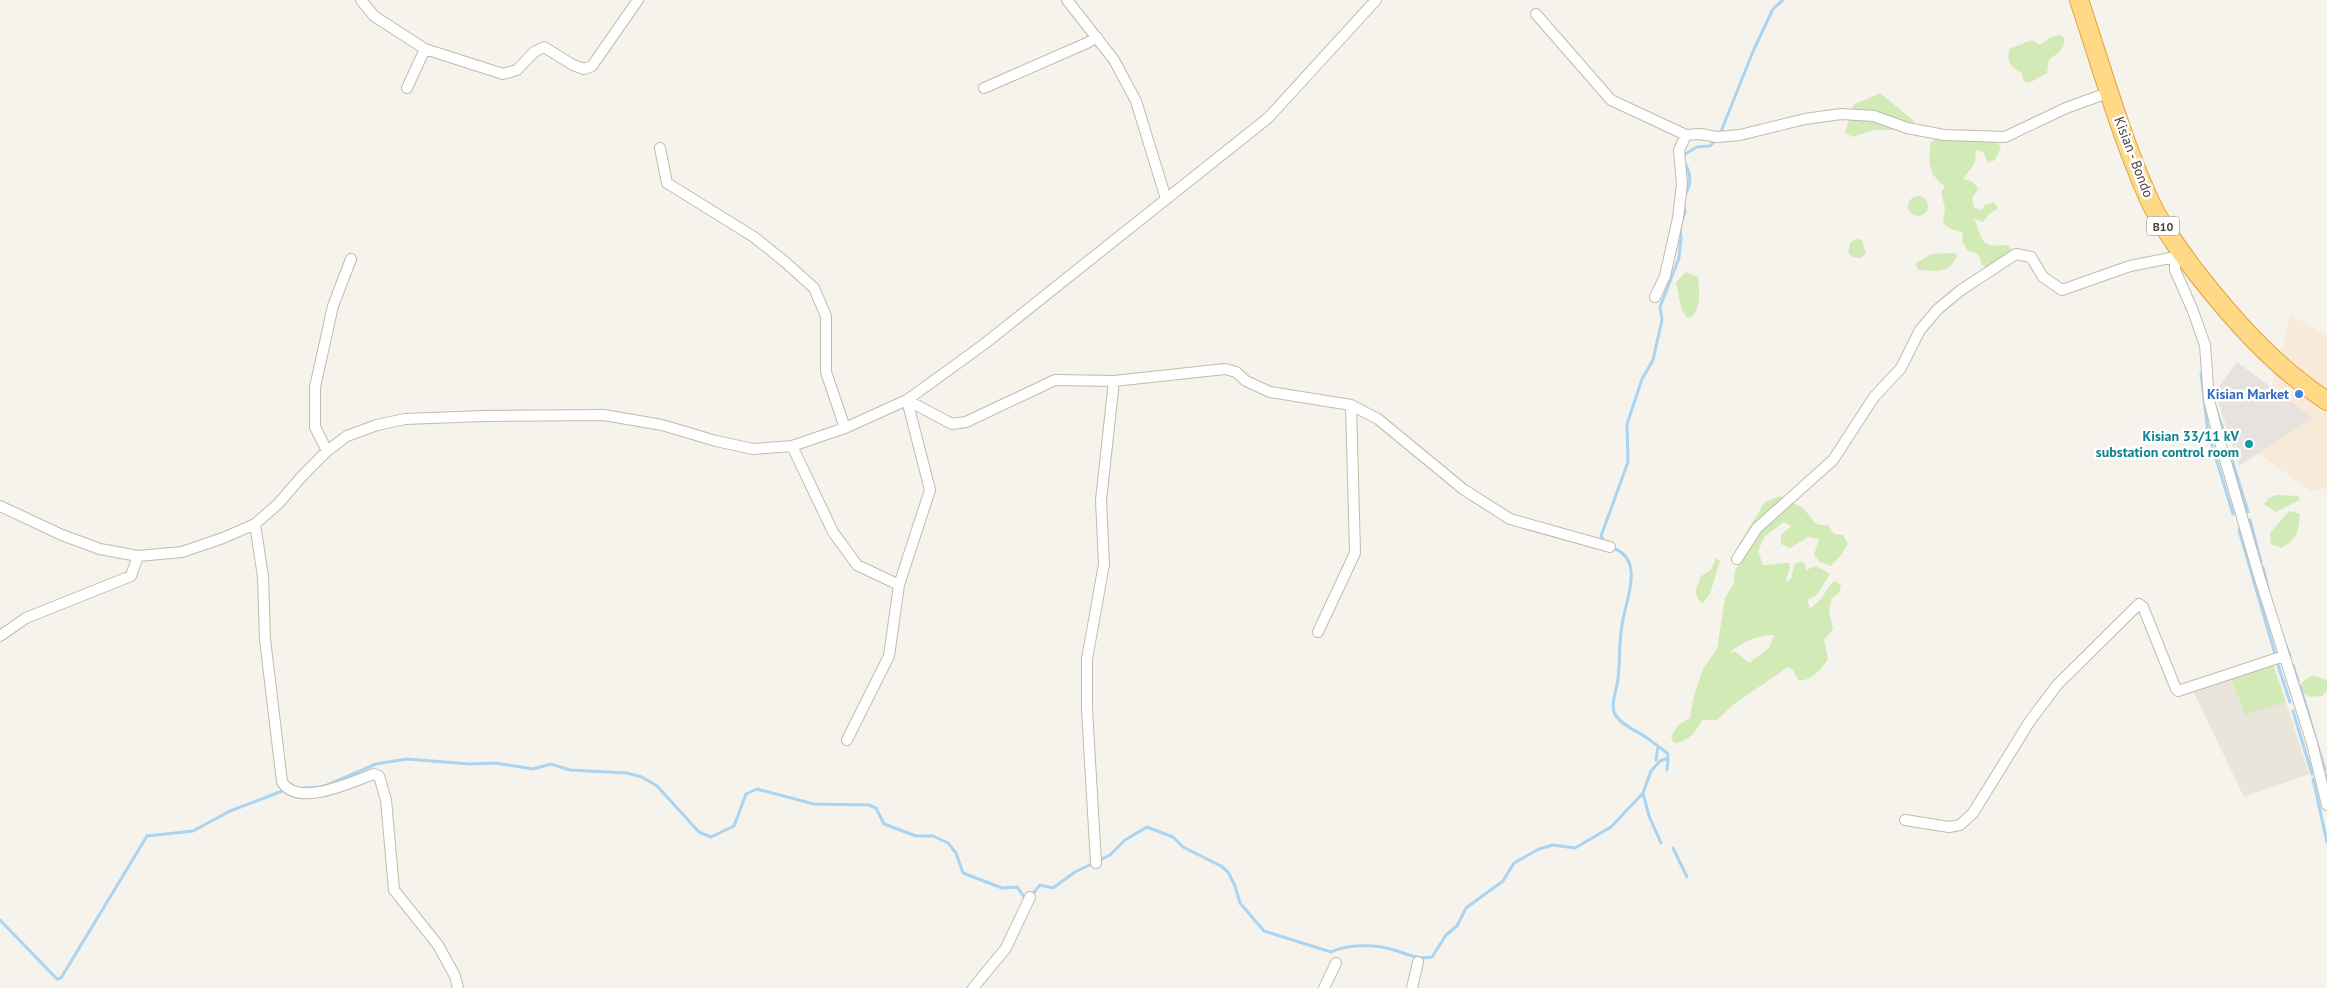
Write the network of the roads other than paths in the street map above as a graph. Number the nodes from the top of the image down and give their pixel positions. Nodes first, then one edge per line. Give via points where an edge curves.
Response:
1 (361, 0) edge
2 (638, 0) edge
3 (1067, 0) edge
4 (1376, 0) edge
5 (2079, 0) edge
6 (1536, 14) dead end
7 (1097, 37) junction
8 (425, 49) junction
9 (407, 88) dead end
10 (984, 88) dead end
11 (2110, 92) junction
12 (1686, 135) junction
13 (660, 148) dead end
14 (1166, 199) junction
15 (2175, 251) junction
16 (351, 259) dead end
17 (1655, 297) dead end
18 (1114, 381) junction
19 (907, 400) junction
20 (2327, 401) edge
21 (1351, 405) junction
22 (845, 428) junction
23 (792, 446) junction
24 (327, 451) junction
25 (0, 506) edge
26 (255, 524) junction
27 (1610, 547) dead end
28 (138, 556) junction
29 (1737, 559) dead end
30 (899, 585) junction
31 (1318, 632) dead end
32 (0, 636) edge
33 (2284, 656) junction
34 (847, 740) dead end
35 (2327, 805) edge
36 (1905, 820) dead end
37 (1096, 863) dead end
38 (1030, 897) dead end
39 (1418, 962) dead end
40 (1336, 963) dead end
41 (458, 988) edge
42 (973, 988) edge
43 (1324, 988) edge
44 (1412, 988) edge

1 - 8 street via 374,16
2 - 8 street via 592,66 584,69 544,47 534,52 517,70 504,74
3 - 7 street
4 - 14 street via 1268,118
5 - 11 highway, Kisian - Bondo / B10
6 - 12 street via 1611,100
7 - 10 street
7 - 14 street via 1114,60 1136,101
8 - 9 street
11 - 12 street via 2066,108 2006,137 1944,135 1907,128 1874,116 1841,114 1718,138
11 - 15 highway, Kisian - Bondo / B10 via 2148,198
12 - 17 street via 1679,150 1682,184 1678,218 1665,276
13 - 22 street via 667,183 754,237 814,288 826,316 826,372
14 - 19 street via 983,345
15 - 20 highway, Kisian - Bondo / B10 via 2246,332 2278,363
15 - 29 street via 2062,290 2043,277 2031,257 2024,255 2016,254 1988,272 1938,309 1920,330 1901,368 1874,397 1834,460 1757,528
15 - 33 street via 2175,270 2205,345 2213,418
16 - 24 street via 332,306 315,387 315,428
18 - 19 street via 1055,380 966,422 952,424
18 - 21 street via 1225,369 1270,392
18 - 37 street via 1101,500 1104,564 1087,659
19 - 22 street
19 - 30 street via 930,490
21 - 27 street via 1378,419 1463,489 1510,519
21 - 31 street via 1354,553
22 - 23 street
23 - 24 street via 753,449 662,425 604,416 483,416 405,419 376,425 347,436
23 - 30 street via 833,532 857,564
24 - 26 street
25 - 28 street via 100,549
26 - 28 street via 182,552
26 - 41 street via 282,782 292,792 318,792 374,774 379,776 386,800 394,890 438,945
28 - 32 street via 131,576 26,618
30 - 34 street via 888,656
33 - 35 street via 2312,743
33 - 36 street via 2178,691 2139,604 2057,685 2030,721 1973,813 1960,824 1949,827
38 - 42 street via 1006,948
39 - 44 street
40 - 43 street

